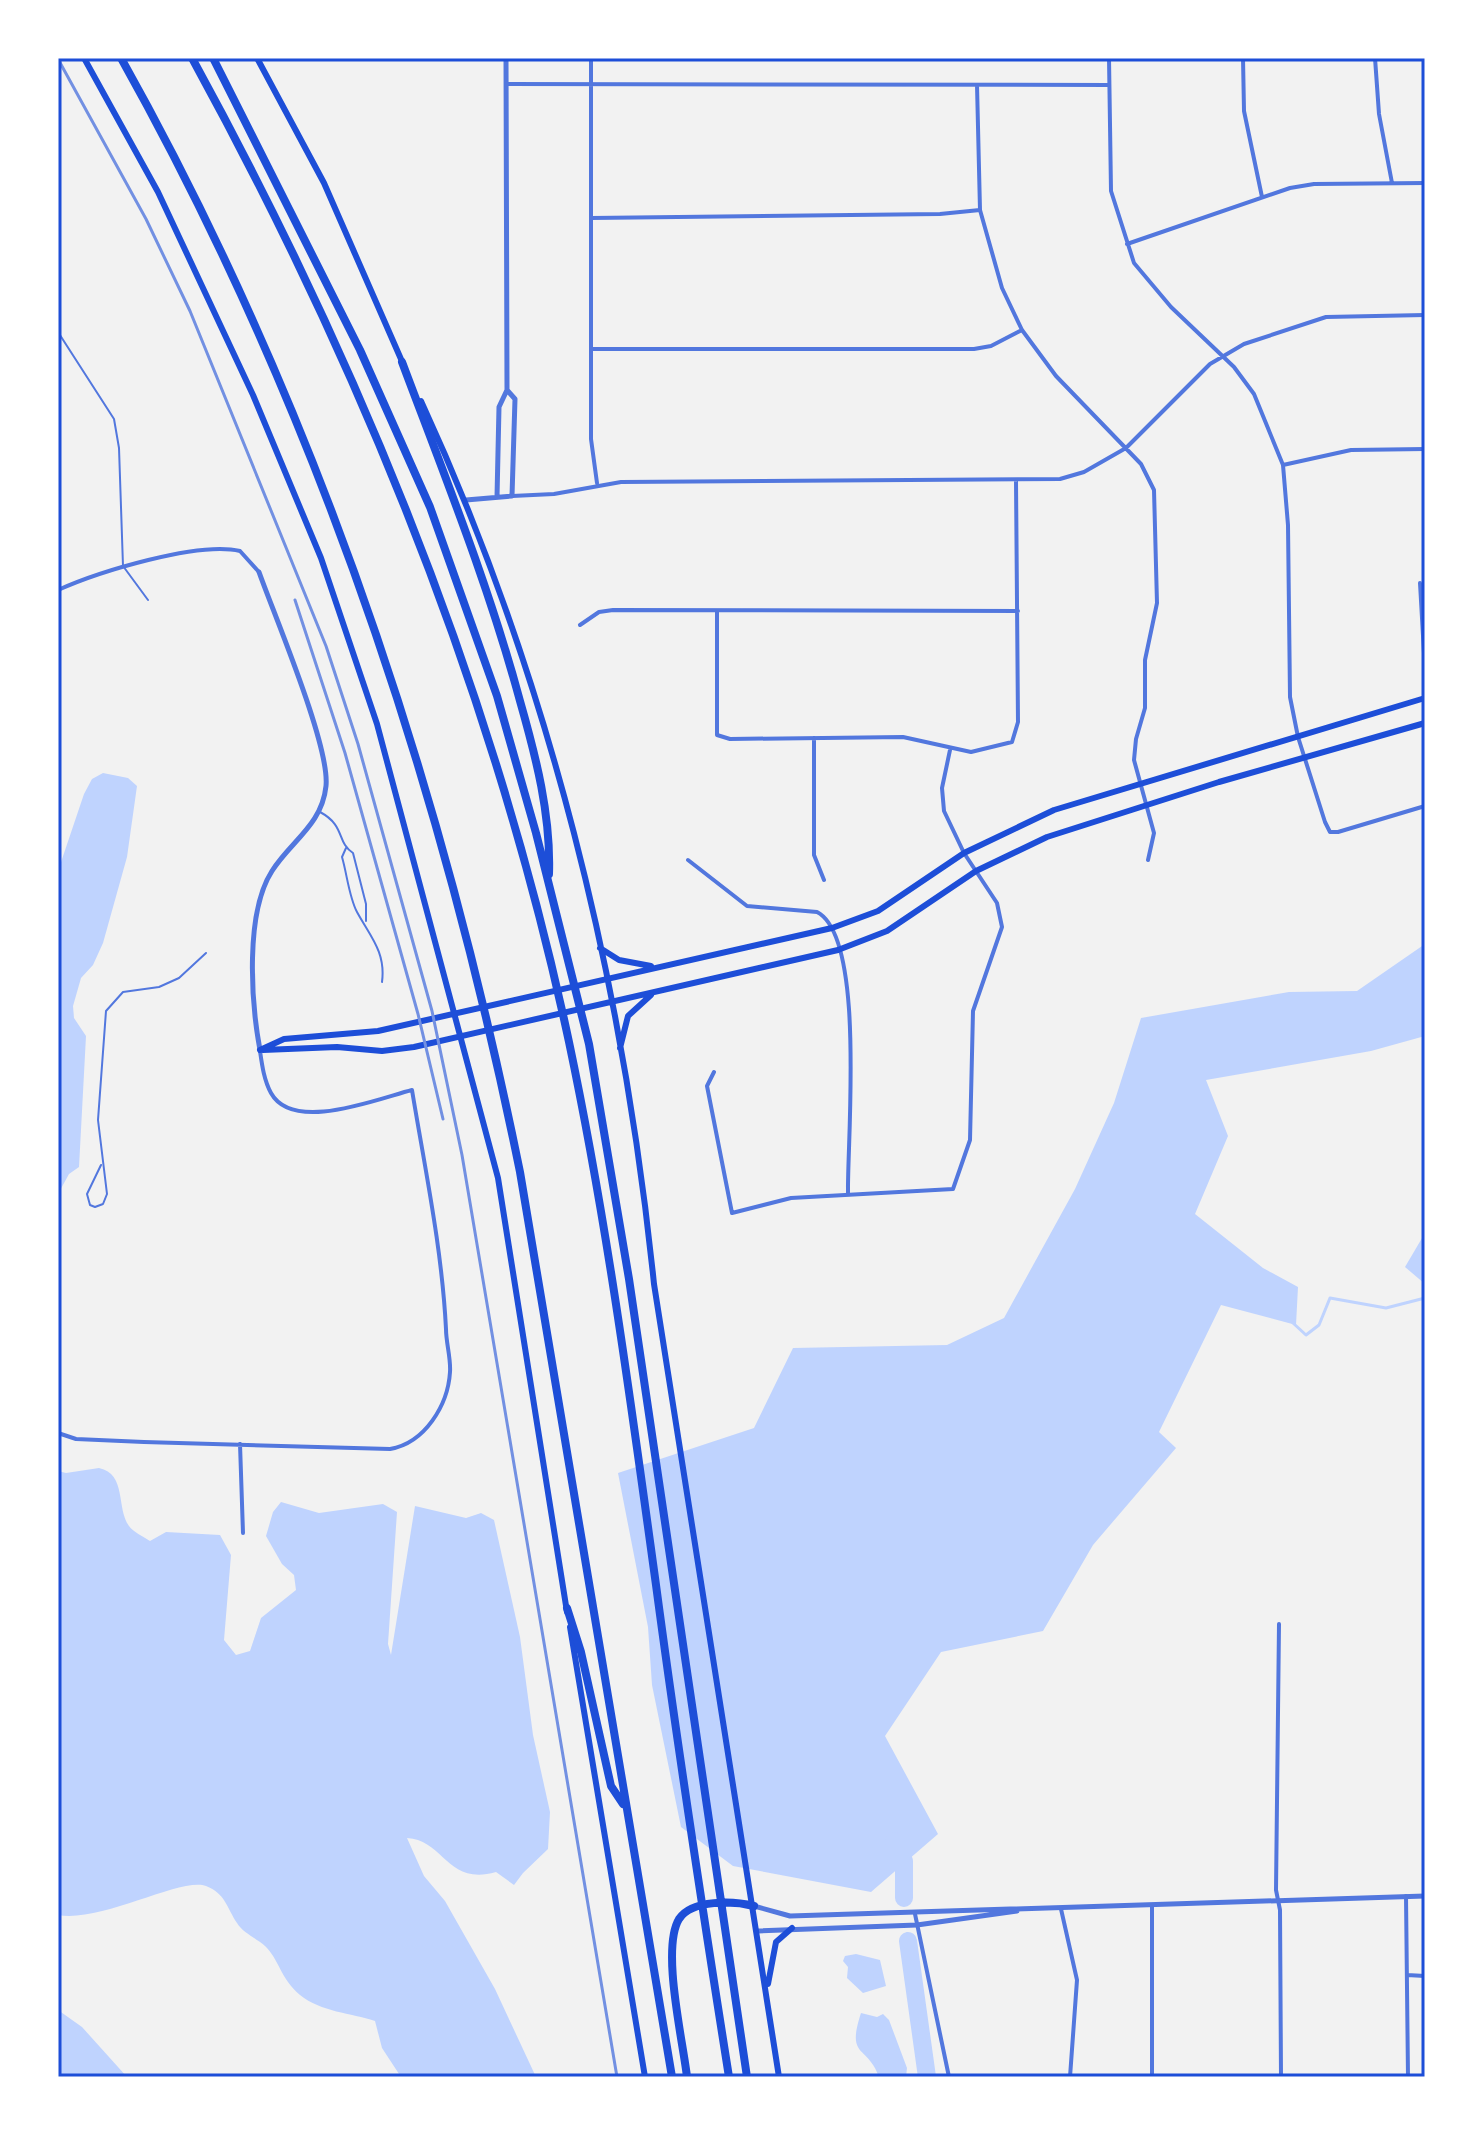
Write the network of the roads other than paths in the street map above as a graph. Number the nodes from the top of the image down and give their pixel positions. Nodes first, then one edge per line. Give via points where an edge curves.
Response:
1 (84, 58) edge
2 (121, 58) edge
3 (192, 58) edge
4 (213, 58) edge
5 (257, 58) edge
6 (506, 58) edge
7 (591, 58) edge
8 (1109, 58) edge
9 (1243, 58) edge
10 (1375, 58) edge
11 (506, 84) junction
12 (591, 85) junction
13 (977, 85) junction
14 (1109, 85) junction
15 (1392, 183) junction
16 (1425, 183) edge
17 (1262, 197) junction
18 (980, 210) junction
19 (591, 218) junction
20 (1127, 244) junction
21 (1425, 315) edge
22 (1022, 330) junction
23 (58, 332) edge
24 (591, 349) junction
25 (1221, 356) junction
26 (402, 362) junction
27 (507, 390) junction
28 (1126, 448) junction
29 (1425, 449) edge
30 (1283, 465) junction
31 (1016, 481) junction
32 (597, 484) junction
33 (512, 496) junction
34 (497, 497) junction
35 (466, 500) junction
36 (123, 566) junction
37 (259, 572) joint
38 (1420, 583) dead end
39 (58, 590) edge
40 (148, 600) dead end
41 (1018, 611) junction
42 (717, 612) junction
43 (580, 625) dead end
44 (1425, 671) edge
45 (1425, 698) edge
46 (1425, 723) edge
47 (1298, 737) junction
48 (814, 738) junction
49 (950, 750) junction
50 (1305, 759) junction
51 (1142, 785) junction
52 (1148, 804) junction
53 (1425, 806) edge
54 (319, 811) junction
55 (346, 848) junction
56 (964, 853) junction
57 (688, 860) dead end
58 (1148, 860) dead end
59 (976, 871) junction
60 (824, 880) dead end
61 (549, 882) junction
62 (366, 923) junction
63 (832, 928) junction
64 (600, 948) junction
65 (838, 950) junction
66 (206, 953) dead end
67 (658, 967) junction
68 (606, 979) junction
69 (382, 982) dead end
70 (658, 991) junction
71 (611, 1002) junction
72 (454, 1014) junction
73 (459, 1037) junction
74 (260, 1050) junction
75 (619, 1052) junction
76 (714, 1072) dead end
77 (101, 1165) junction
78 (848, 1193) junction
79 (58, 1433) edge
80 (240, 1444) junction
81 (243, 1533) dead end
82 (567, 1608) junction
83 (1279, 1624) dead end
84 (626, 1807) junction
85 (1406, 1896) junction
86 (1425, 1896) edge
87 (1278, 1899) junction
88 (1152, 1905) junction
89 (754, 1906) junction
90 (1061, 1909) junction
91 (1018, 1910) junction
92 (915, 1914) junction
93 (917, 1925) junction
94 (792, 1928) junction
95 (758, 1931) junction
96 (1407, 1975) junction
97 (1425, 1976) edge
98 (767, 1991) junction
99 (645, 2077) edge
100 (672, 2077) edge
101 (687, 2077) edge
102 (729, 2077) edge
103 (747, 2077) edge
104 (779, 2077) edge
105 (949, 2077) edge
106 (1070, 2077) edge
107 (1152, 2077) edge
108 (1281, 2077) edge
109 (1408, 2077) edge

1 - 72 main road via 211,301 321,558 381,738
2 - 84 highway via 226,257 310,450 359,580 428,793 479,983 520,1172
3 - 102 highway via 351,377 414,523 469,676 518,839 569,1044 633,1408
4 - 61 highway via 360,350 430,507 497,696
5 - 26 main road via 324,183
6 - 11 street
7 - 12 street
8 - 14 street
9 - 17 street via 1244,111
10 - 15 street
11 - 12 street
11 - 27 street
12 - 13 street
12 - 19 street
13 - 14 street
13 - 18 street
14 - 20 street via 1111,191
15 - 16 street
15 - 17 street via 1314,184
17 - 20 street
18 - 19 street
18 - 22 street via 1002,288
19 - 24 street
20 - 25 street via 1149,283
21 - 25 street via 1326,317
22 - 24 street via 974,349
22 - 28 street via 1056,376
23 - 36 lane via 114,419
24 - 32 street via 591,452
25 - 28 street
25 - 30 street via 1254,394
26 - 35 main road
26 - 61 highway via 507,652 550,833
27 - 33 street via 515,399
27 - 34 street via 499,407
28 - 31 street via 1084,472
28 - 51 street via 1149,476 1155,510 1157,603 1134,760
29 - 30 street via 1351,450
30 - 47 street via 1290,689
31 - 32 street
31 - 41 street
32 - 33 street
33 - 34 street
34 - 35 street
35 - 64 main road via 570,815
36 - 37 street via 232,549 246,555
36 - 39 street
36 - 40 lane
37 - 54 street via 322,752 326,783
38 - 44 street
41 - 42 street
41 - 49 street via 1018,722 1012,742 971,752
42 - 43 street via 613,610
42 - 48 street via 717,735
45 - 47 main road
46 - 50 main road
47 - 50 street
47 - 51 main road
48 - 49 street via 903,737
48 - 60 street via 814,855
49 - 56 street via 942,799
50 - 52 main road
50 - 53 street via 1330,832
51 - 52 street
51 - 56 main road via 1054,810
52 - 58 street via 1154,833
52 - 59 main road via 1047,837
54 - 55 lane via 338,825
54 - 74 street via 273,869 260,895 253,1000
55 - 62 lane via 353,853
55 - 62 lane via 342,857 357,912
56 - 59 street
56 - 63 main road via 878,911
57 - 63 street via 747,906 817,912
59 - 65 main road via 887,931
59 - 78 street via 997,903 1002,927 973,1011 970,1140 953,1189
61 - 103 highway via 589,1044 650,1406
62 - 69 lane via 384,970
63 - 65 street
63 - 67 main road
64 - 67 main road via 619,960
64 - 68 main road
65 - 70 main road
65 - 78 street via 851,1000
66 - 77 lane via 179,978 123,992 106,1011 98,1120
67 - 68 main road
68 - 71 main road
68 - 72 main road
70 - 71 main road
70 - 75 main road via 628,1016
71 - 73 main road
71 - 75 main road
72 - 73 main road
72 - 74 main road via 378,1031 284,1039
73 - 74 main road via 382,1051
73 - 82 main road via 498,1178
74 - 80 street via 271,1093 296,1112 318,1112 412,1090 450,1373 441,1408 425,1430 401,1447
75 - 89 main road
76 - 78 street via 707,1086 732,1213 791,1198
77 - 77 lane via 87,1194 95,1207 107,1194
79 - 80 street via 76,1439
80 - 81 street
82 - 84 highway via 611,1786
82 - 99 main road
83 - 87 street
84 - 100 highway
85 - 86 street
85 - 87 street
85 - 96 street
87 - 88 street
87 - 108 street
88 - 90 street
88 - 107 street
89 - 92 street via 790,1916
89 - 95 main road
89 - 101 highway via 735,1902 694,1907 678,1922 672,1949
90 - 91 street
90 - 106 street via 1077,1980
91 - 92 street
91 - 93 street
92 - 93 street
93 - 94 street
93 - 105 street
94 - 95 street
94 - 98 main road via 776,1943
95 - 98 main road
96 - 97 street
96 - 109 street
98 - 104 main road

